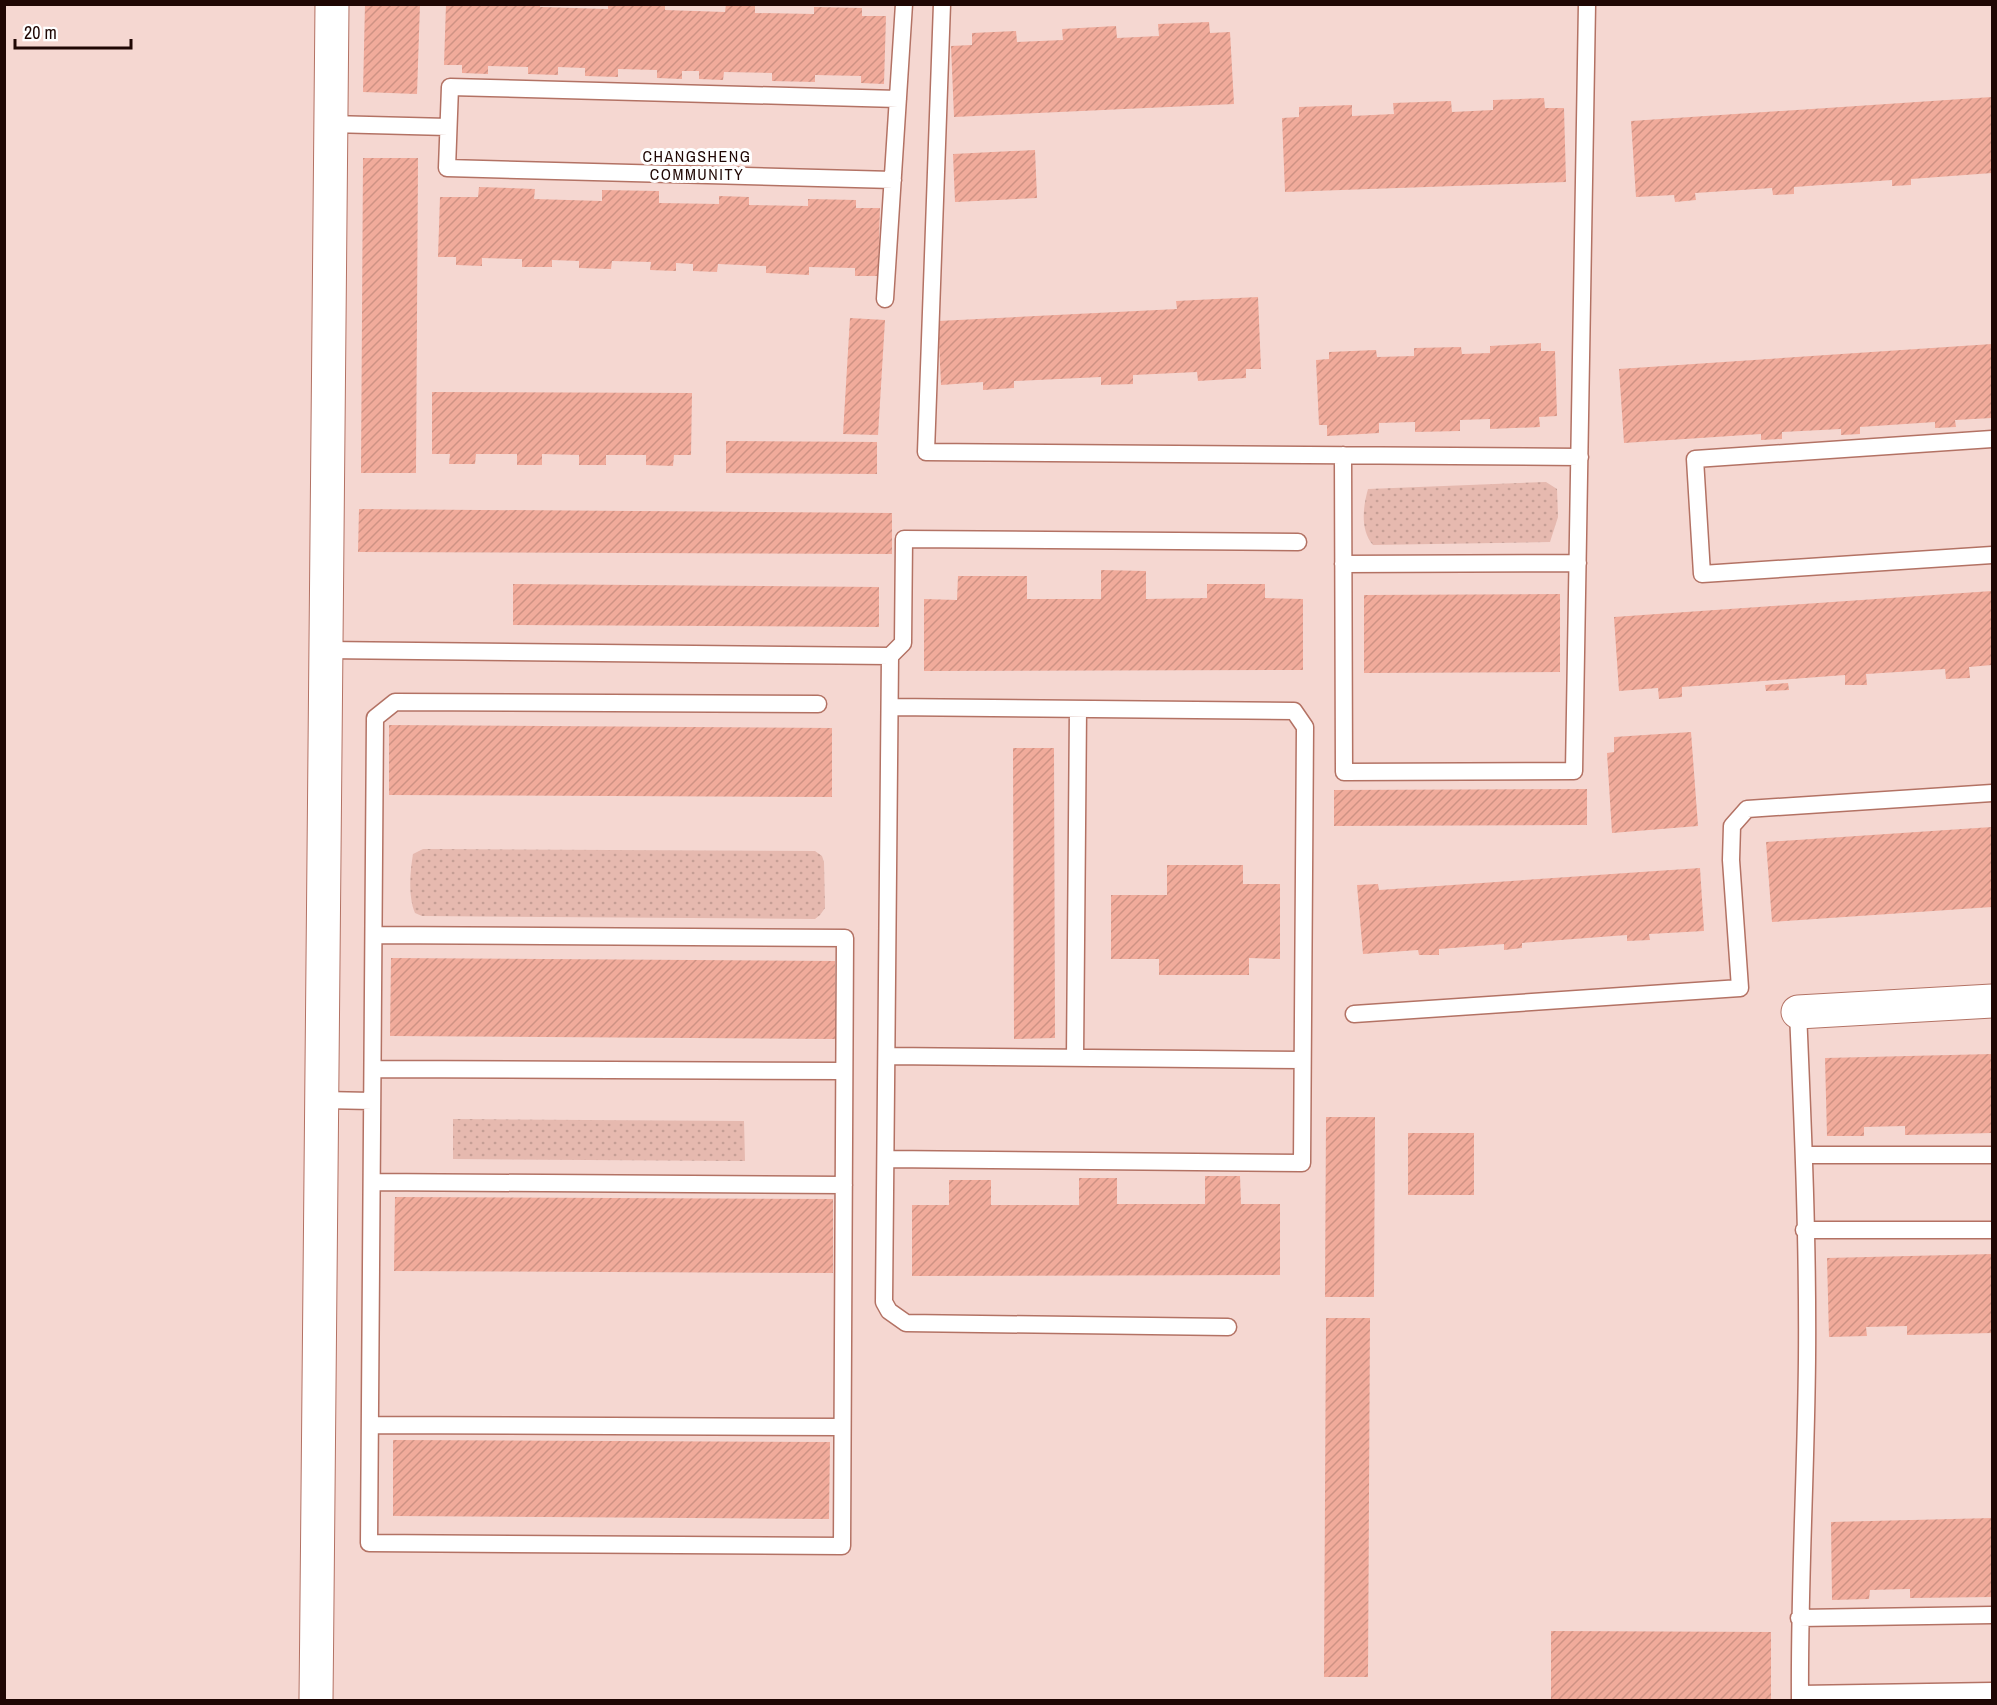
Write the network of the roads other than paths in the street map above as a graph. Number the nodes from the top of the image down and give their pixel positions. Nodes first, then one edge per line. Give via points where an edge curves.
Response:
1 (332, 4) edge
2 (904, 4) edge
3 (942, 4) edge
4 (1587, 4) edge
5 (898, 99) junction
6 (330, 124) junction
7 (448, 127) junction
8 (893, 180) junction
9 (885, 299) dead end
10 (1992, 439) edge
11 (1343, 455) junction
12 (1580, 457) junction
13 (1298, 542) dead end
14 (1992, 555) edge
15 (1578, 563) junction
16 (1343, 564) junction
17 (325, 651) junction
18 (890, 656) junction
19 (818, 704) dead end
20 (890, 707) junction
21 (1078, 709) junction
22 (1992, 793) edge
23 (374, 935) junction
24 (1992, 1000) edge
25 (1798, 1012) joint
26 (1354, 1014) dead end
27 (887, 1056) junction
28 (1075, 1058) junction
29 (1302, 1060) junction
30 (372, 1069) junction
31 (844, 1071) junction
32 (323, 1100) junction
33 (372, 1101) junction
34 (1804, 1155) junction
35 (1992, 1155) edge
36 (886, 1159) junction
37 (372, 1182) junction
38 (844, 1185) junction
39 (1804, 1230) junction
40 (1992, 1230) edge
41 (1228, 1327) dead end
42 (370, 1425) junction
43 (842, 1428) junction
44 (1992, 1615) edge
45 (1799, 1618) junction
46 (1992, 1691) edge
47 (1800, 1697) edge
48 (316, 1701) edge

1 - 6 street
2 - 5 lane
3 - 11 lane via 926,452
4 - 12 lane
5 - 7 lane via 450,87
5 - 8 lane
6 - 7 lane
6 - 17 street
7 - 8 lane via 447,168
8 - 9 lane
10 - 14 lane via 1695,459 1702,574
11 - 12 lane
11 - 16 lane
12 - 15 lane
13 - 18 lane via 904,539 903,643
15 - 16 lane
15 - 16 lane via 1574,771 1344,772
17 - 18 lane
17 - 32 street
18 - 20 lane
19 - 23 lane via 395,702 375,718
20 - 21 lane
20 - 27 lane
21 - 28 lane
21 - 29 lane via 1294,711 1305,727
22 - 26 lane via 1747,809 1732,826 1731,849 1740,988
23 - 30 lane
23 - 31 lane via 845,938
24 - 25 street
25 - 34 lane
27 - 28 lane
27 - 36 lane
28 - 29 lane
29 - 36 lane via 1302,1162
30 - 31 lane
30 - 33 lane
31 - 38 lane
32 - 33 lane
32 - 48 street
33 - 37 lane
34 - 35 lane
34 - 39 lane
36 - 41 lane via 884,1302 889,1311 906,1323
37 - 38 lane
37 - 42 lane
38 - 43 lane
39 - 40 lane
39 - 45 lane via 1807,1358
42 - 43 lane
42 - 43 lane via 369,1543 842,1546
44 - 45 lane
45 - 47 lane
46 - 47 lane

